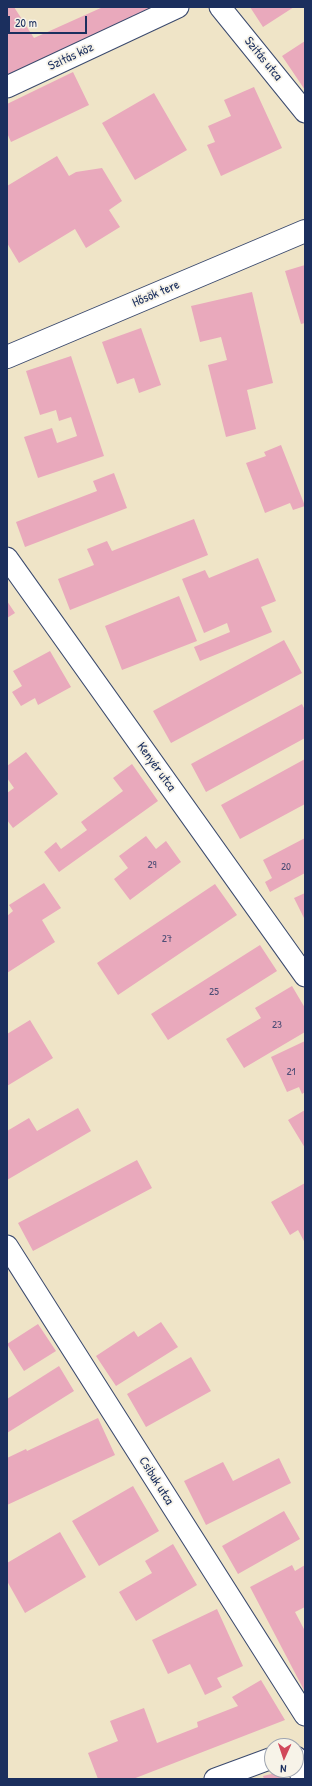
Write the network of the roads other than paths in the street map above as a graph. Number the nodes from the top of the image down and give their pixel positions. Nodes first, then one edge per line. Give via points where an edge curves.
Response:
1 (178, 7) edge
2 (220, 7) edge
3 (7, 87) edge
4 (305, 112) edge
5 (305, 231) edge
6 (7, 356) edge
7 (7, 558) edge
8 (305, 976) edge
9 (7, 1246) edge
10 (305, 1715) edge
11 (264, 1761) edge
12 (215, 1779) edge

1 - 3 street, Szitás köz
2 - 4 street, Szitás utca
5 - 6 street, Hősök tere
7 - 8 street, Kenyér utca
9 - 10 street, Csibuk utca
11 - 12 street

